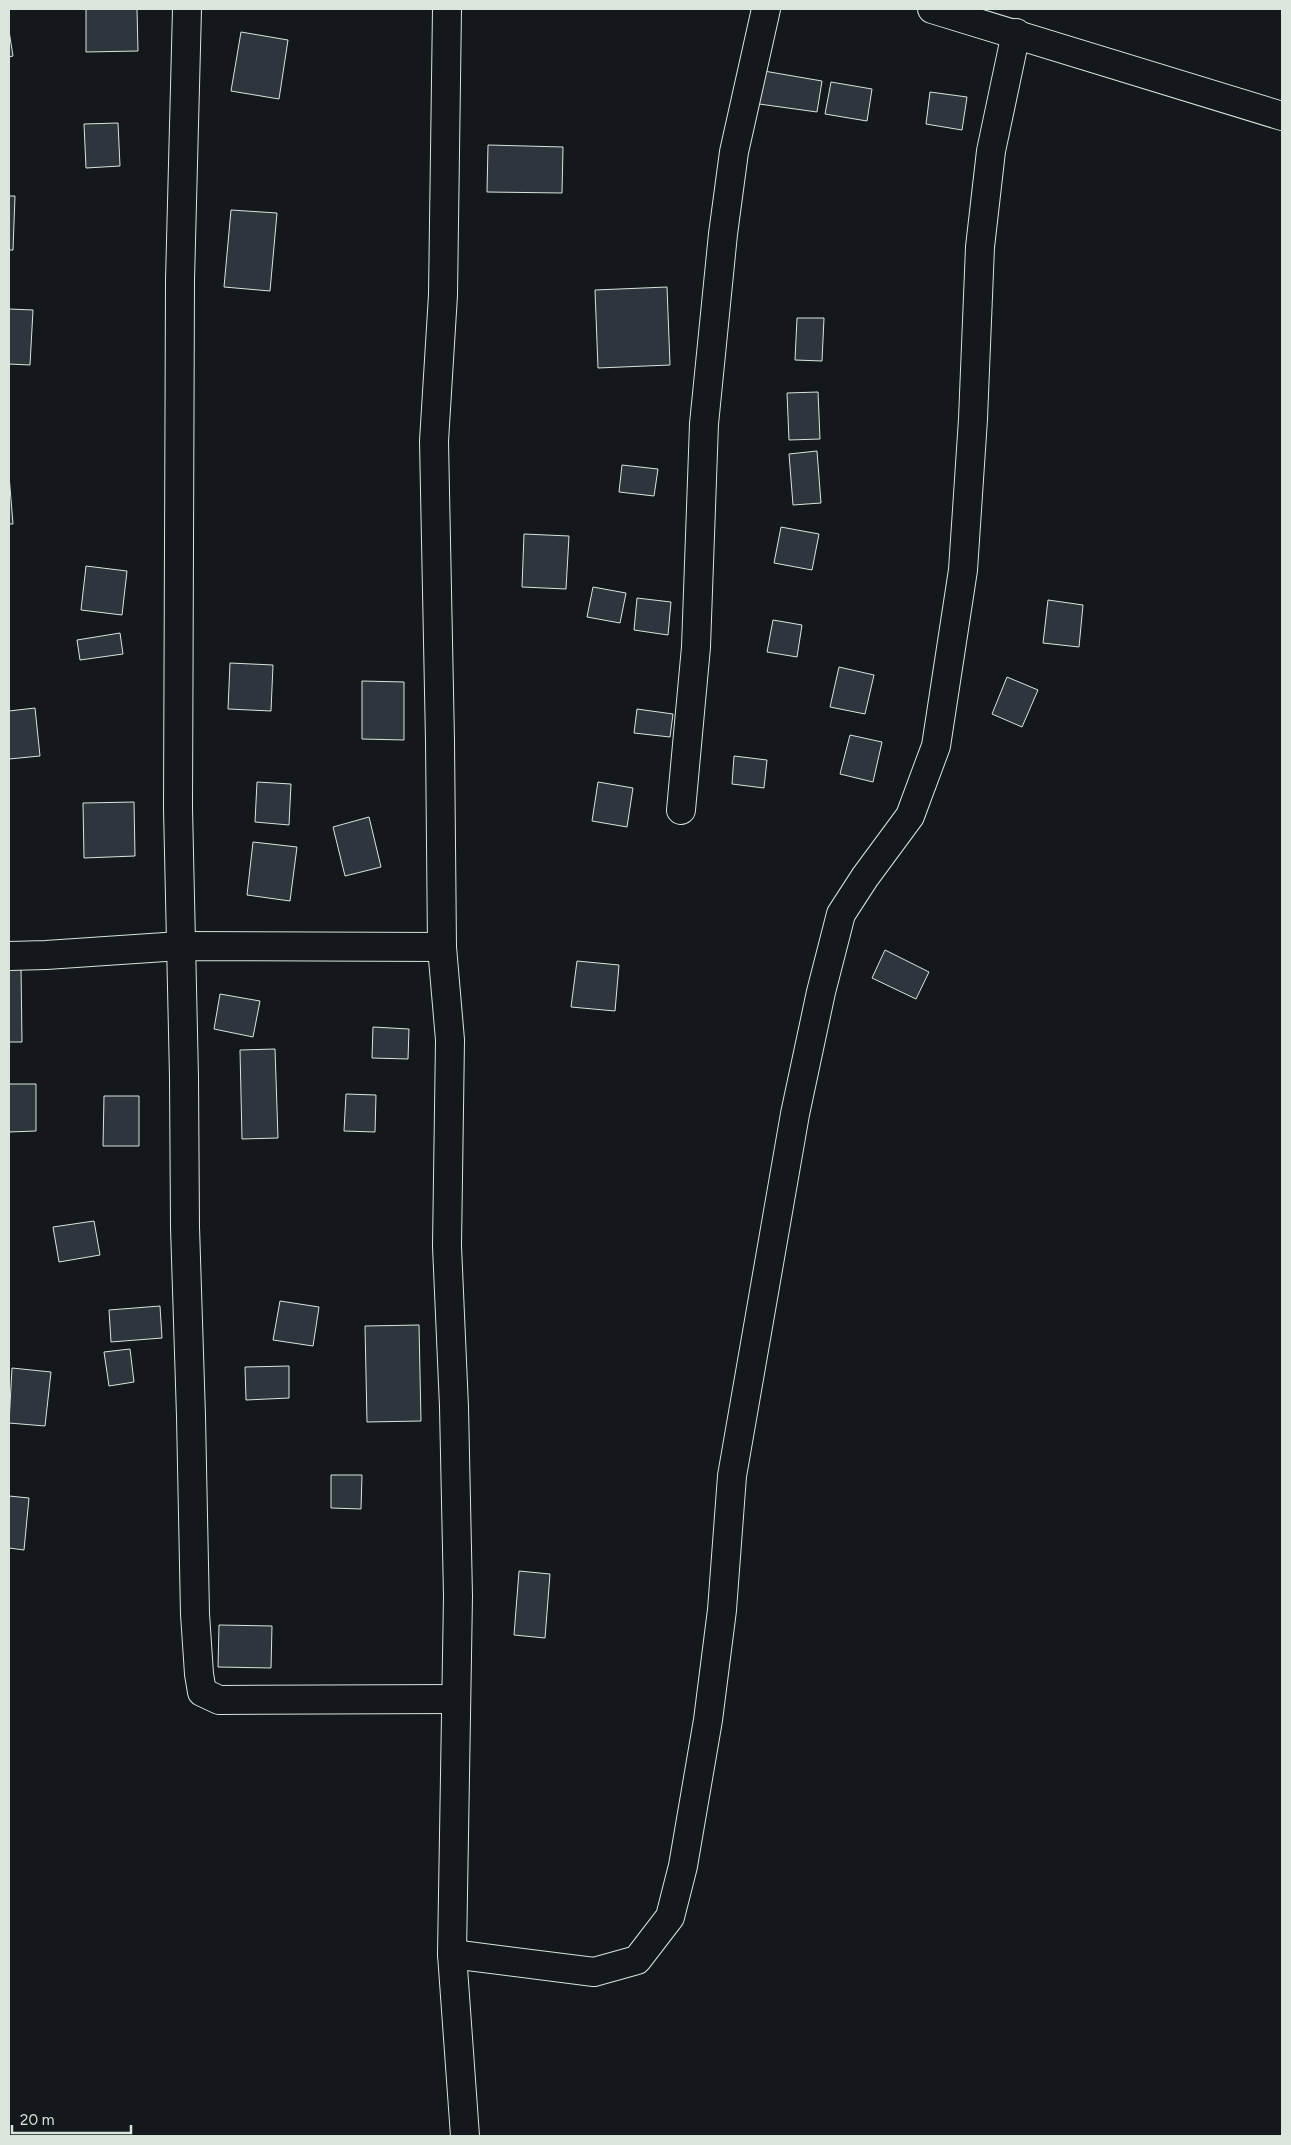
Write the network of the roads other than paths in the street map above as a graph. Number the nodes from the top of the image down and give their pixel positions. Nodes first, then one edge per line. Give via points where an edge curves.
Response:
1 (187, 9) edge
2 (447, 9) edge
3 (766, 9) edge
4 (932, 9) edge
5 (1016, 33) junction
6 (1282, 116) edge
7 (681, 810) dead end
8 (180, 946) junction
9 (442, 947) junction
10 (9, 956) edge
11 (456, 1699) junction
12 (452, 1954) junction
13 (465, 2136) edge

1 - 8 main road via 180,280
2 - 9 main road via 443,294 434,441
3 - 7 main road via 734,152 722,234 704,424 696,646
4 - 5 main road
5 - 6 main road
5 - 12 main road via 991,151 980,247 963,570 936,746 910,816 842,914 820,992 795,1114 732,1476 722,1610 708,1720 683,1866 670,1917 637,1960 594,1972
8 - 9 main road
8 - 10 main road
8 - 11 main road via 195,1614 202,1692 219,1700
9 - 11 main road via 450,1040 447,1246 458,1576
11 - 12 main road
12 - 13 main road

